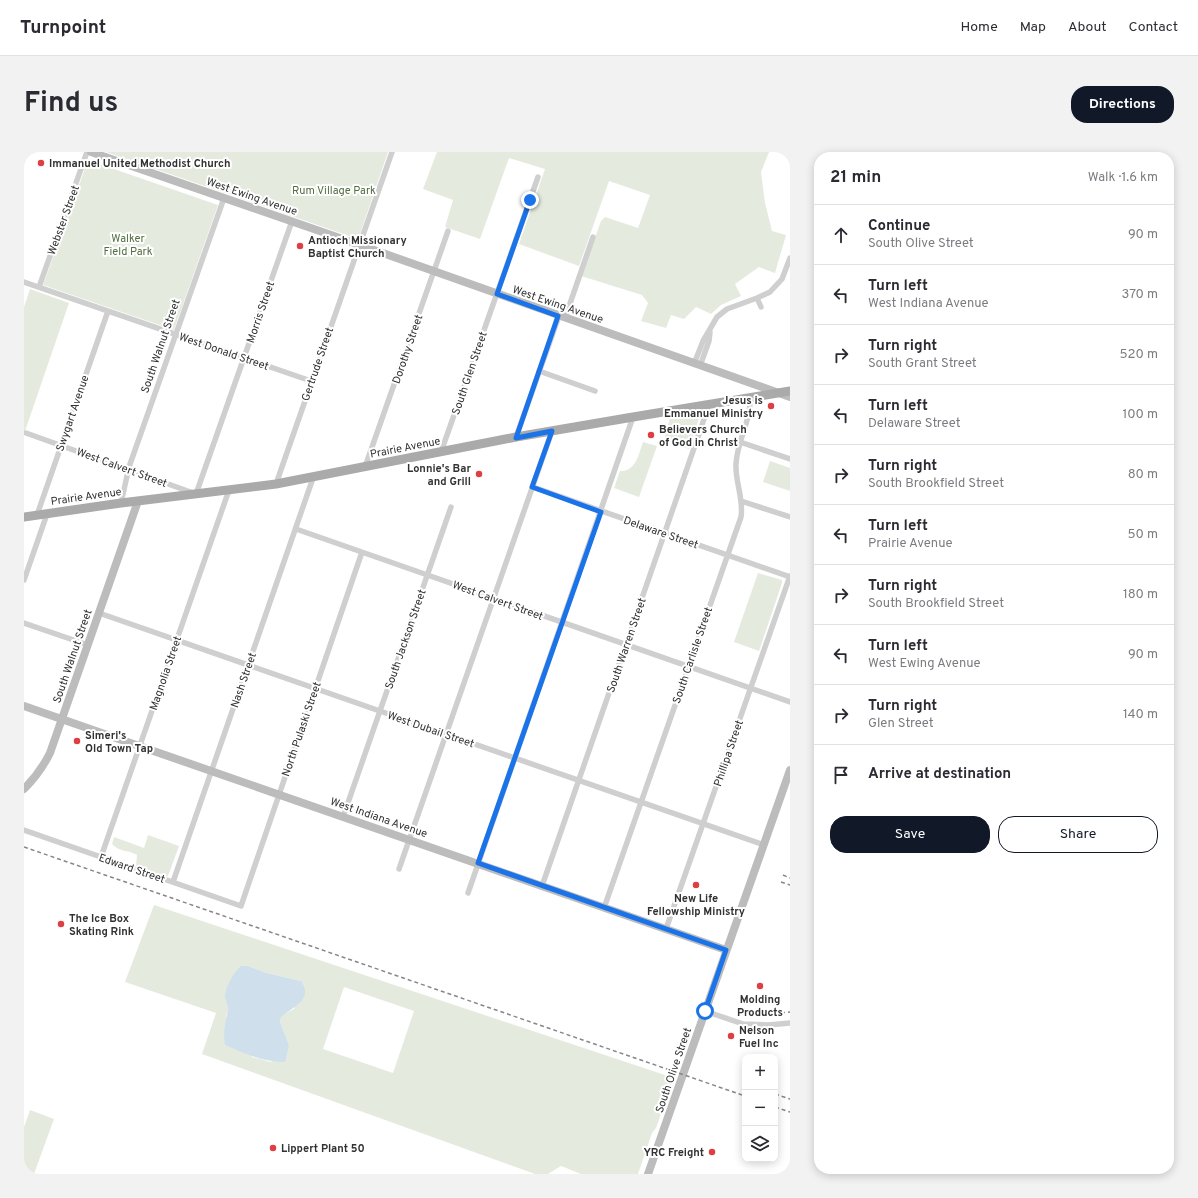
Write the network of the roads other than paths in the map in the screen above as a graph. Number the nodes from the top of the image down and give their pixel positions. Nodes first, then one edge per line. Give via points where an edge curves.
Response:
1 (87, 152) edge
2 (91, 152) edge
3 (392, 152) edge
4 (538, 177) dead end
5 (224, 198) junction
6 (292, 221) junction
7 (448, 231) dead end
8 (593, 237) dead end
9 (360, 245) junction
10 (790, 258) edge
11 (434, 272) junction
12 (24, 282) edge
13 (39, 287) junction
14 (497, 294) junction
15 (758, 298) junction
16 (761, 307) dead end
17 (108, 310) junction
18 (562, 317) junction
19 (176, 334) junction
20 (244, 358) junction
21 (697, 365) junction
22 (539, 371) junction
23 (311, 381) junction
24 (595, 391) dead end
25 (790, 392) edge
26 (778, 393) junction
27 (790, 397) edge
28 (750, 398) junction
29 (708, 404) junction
30 (633, 417) junction
31 (552, 431) junction
32 (26, 433) dead end
33 (516, 438) junction
34 (740, 442) junction
35 (61, 445) junction
36 (441, 452) junction
37 (790, 459) edge
38 (365, 467) junction
39 (128, 469) junction
40 (313, 478) junction
41 (276, 484) junction
42 (532, 487) junction
43 (229, 490) junction
44 (196, 494) junction
45 (138, 501) junction
46 (741, 501) junction
47 (121, 503) junction
48 (451, 507) dead end
49 (601, 512) junction
50 (47, 514) junction
51 (37, 515) junction
52 (24, 517) edge
53 (790, 517) edge
54 (296, 529) junction
55 (665, 533) junction
56 (362, 552) junction
57 (727, 556) junction
58 (427, 575) junction
59 (790, 577) edge
60 (24, 580) edge
61 (494, 598) junction
62 (99, 613) junction
63 (562, 622) junction
64 (24, 623) edge
65 (176, 640) junction
66 (626, 644) junction
67 (88, 645) junction
68 (248, 665) junction
69 (688, 666) junction
70 (315, 688) junction
71 (751, 688) junction
72 (790, 702) edge
73 (24, 706) edge
74 (380, 711) junction
75 (62, 719) junction
76 (447, 734) junction
77 (140, 745) junction
78 (515, 758) junction
79 (212, 770) junction
80 (790, 770) edge
81 (579, 780) junction
82 (24, 789) edge
83 (279, 794) junction
84 (641, 802) junction
85 (343, 817) junction
86 (703, 824) junction
87 (24, 830) edge
88 (410, 840) junction
89 (764, 845) junction
90 (101, 857) junction
91 (478, 863) junction
92 (399, 869) dead end
93 (173, 882) junction
94 (542, 886) junction
95 (468, 893) dead end
96 (241, 906) joint
97 (604, 908) junction
98 (666, 929) junction
99 (726, 950) junction
100 (705, 1011) junction
101 (790, 1023) edge
102 (648, 1174) edge

1 - 13 street, Webster Street
2 - 5 street, West Ewing Avenue
3 - 9 street, Gertrude Street
4 - 14 street, South Glen Street
5 - 6 street, West Ewing Avenue
5 - 19 street, South Walnut Street
6 - 9 street, West Ewing Avenue
6 - 20 street, Morris Street
7 - 11 street, Dorothy Street
8 - 18 street
9 - 11 street, West Ewing Avenue
9 - 23 street, Gertrude Street
10 - 15 street via 779,283 770,292
11 - 14 street, West Ewing Avenue
11 - 38 street, Dorothy Street
12 - 13 street, West Donald Street
13 - 17 street, West Donald Street
14 - 18 street, West Ewing Avenue
14 - 36 street, South Glen Street
15 - 16 street
15 - 21 street via 723,311 703,340
17 - 19 street, West Donald Street
17 - 35 street, Swygart Avenue
18 - 21 street, West Ewing Avenue
18 - 22 street
19 - 20 street, West Donald Street
19 - 39 street, South Walnut Street
20 - 23 street, West Donald Street
20 - 44 street, Morris Street
21 - 26 street, West Ewing Avenue
22 - 24 street
22 - 33 street
23 - 41 street, Gertrude Street
25 - 26 main road, Prairie Avenue
26 - 27 street, West Ewing Avenue
26 - 28 main road, Prairie Avenue
28 - 29 main road, Prairie Avenue
28 - 34 street, South Carlisle Street via 750,408
29 - 30 main road, Prairie Avenue
29 - 55 street, South Warren Street
30 - 31 main road, Prairie Avenue
30 - 49 street
31 - 33 main road, Prairie Avenue
31 - 42 street
32 - 35 street, West Calvert Street
33 - 36 main road, Prairie Avenue
34 - 37 street
34 - 46 street, South Carlisle Street via 736,471
35 - 39 street, West Calvert Street
35 - 51 street, Swygart Avenue
36 - 38 main road, Prairie Avenue
38 - 40 main road, Prairie Avenue
39 - 44 street, West Calvert Street
39 - 47 street, South Walnut Street
40 - 41 main road, Prairie Avenue
40 - 54 street, Nash Street
41 - 43 main road, Prairie Avenue
42 - 49 street, Delaware Street
42 - 61 street
43 - 44 main road, Prairie Avenue
43 - 65 street, Magnolia Street
44 - 45 main road, Prairie Avenue
45 - 47 main road, Prairie Avenue
45 - 62 street, South Walnut Street
46 - 53 street
46 - 57 street, South Carlisle Street via 741,517
47 - 50 main road, Prairie Avenue
48 - 58 street, South Jackson Street
49 - 55 street, Delaware Street
49 - 63 street
50 - 51 main road, Prairie Avenue
50 - 60 street
51 - 52 main road, Prairie Avenue
54 - 56 street, West Calvert Street
54 - 68 street, Nash Street
55 - 57 street, Delaware Street
55 - 66 street, South Warren Street
56 - 58 street, West Calvert Street
56 - 70 street, North Pulaski Street
57 - 59 street, Delaware Street
57 - 69 street, South Carlisle Street
58 - 61 street, West Calvert Street
58 - 74 street, South Jackson Street
59 - 71 street, Phillipa Street
61 - 63 street, West Calvert Street
61 - 76 street
62 - 65 street, West Dubail Street
62 - 67 street, South Walnut Street
63 - 66 street, West Calvert Street
63 - 78 street
64 - 67 street
65 - 68 street, West Dubail Street
65 - 77 street, Magnolia Street
66 - 69 street, West Calvert Street
66 - 81 street, South Warren Street
67 - 75 street, South Walnut Street
68 - 70 street, West Dubail Street
68 - 79 street, Nash Street
69 - 71 street, West Calvert Street
69 - 84 street, South Carlisle Street
70 - 74 street, West Dubail Street
70 - 83 street, North Pulaski Street
71 - 72 street, West Calvert Street
71 - 86 street, Phillipa Street
73 - 75 street, West Indiana Avenue
74 - 76 street, West Dubail Street
74 - 85 street, South Jackson Street
75 - 77 street, West Indiana Avenue
75 - 82 street, South Walnut Street via 44,766
76 - 78 street, West Dubail Street
76 - 88 street
77 - 79 street, West Indiana Avenue
77 - 90 street, Magnolia Street
78 - 81 street, West Dubail Street
78 - 91 street
79 - 83 street, West Indiana Avenue
79 - 93 street, Nash Street
80 - 89 street, South Olive Street
81 - 84 street, West Dubail Street
81 - 94 street, South Warren Street
83 - 85 street, West Indiana Avenue
83 - 96 street, North Pulaski Street
84 - 86 street, West Dubail Street
84 - 97 street, South Carlisle Street
85 - 88 street, West Indiana Avenue
86 - 89 street, West Dubail Street
86 - 98 street, Phillipa Street
87 - 90 street, Edward Street
88 - 91 street, West Indiana Avenue
88 - 92 street
89 - 99 street, South Olive Street
90 - 93 street, Edward Street
91 - 94 street, West Indiana Avenue
91 - 95 street
93 - 96 street, Edward Street
94 - 97 street, West Indiana Avenue
97 - 98 street, West Indiana Avenue
98 - 99 street, West Indiana Avenue
99 - 100 street, South Olive Street
100 - 101 street via 743,1024
100 - 102 street, South Olive Street

